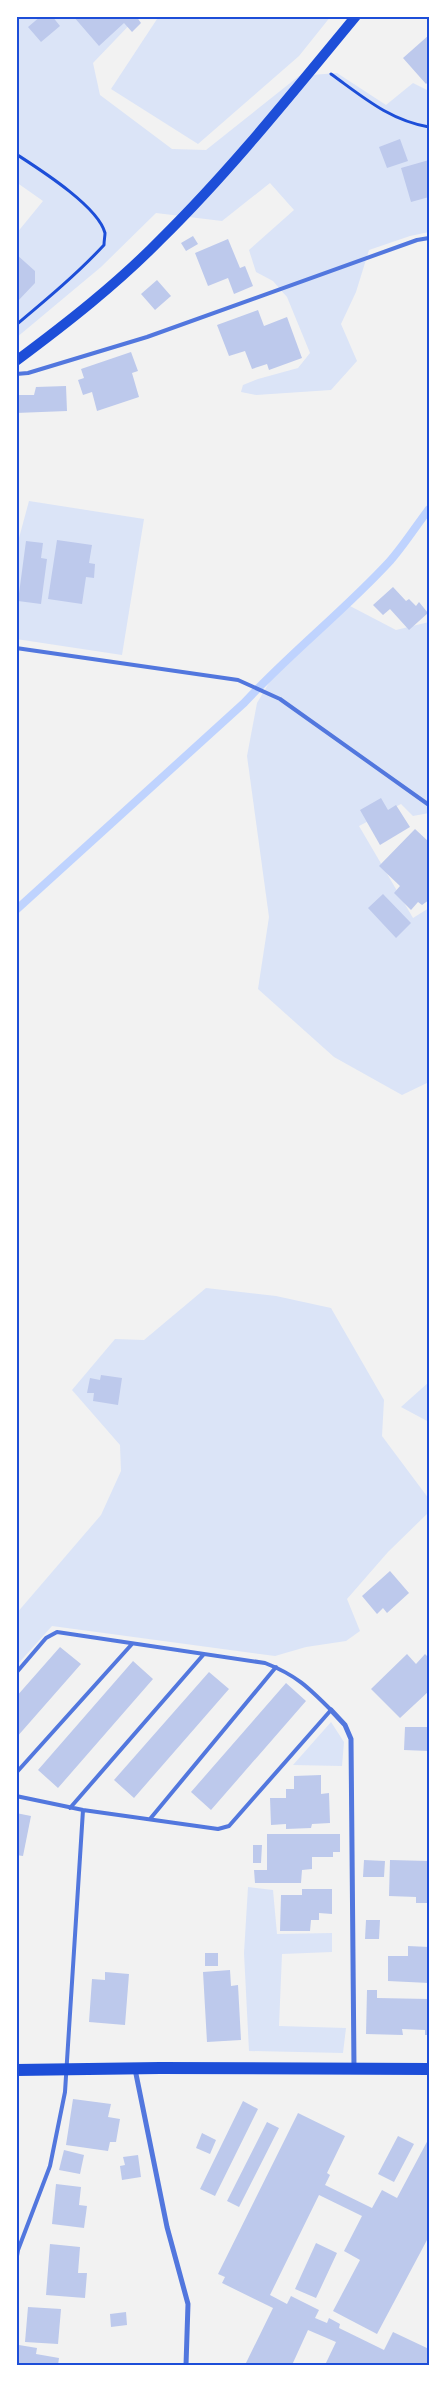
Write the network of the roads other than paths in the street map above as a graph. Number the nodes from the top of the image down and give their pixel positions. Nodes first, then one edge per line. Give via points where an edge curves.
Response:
1 (356, 16) edge
2 (429, 238) edge
3 (16, 361) edge
4 (16, 374) edge
5 (16, 648) edge
6 (429, 805) edge
7 (132, 1644) junction
8 (204, 1654) junction
9 (276, 1667) junction
10 (16, 1673) edge
11 (331, 1710) junction
12 (16, 1773) edge
13 (16, 1796) edge
14 (70, 1808) junction
15 (83, 1810) junction
16 (150, 1819) junction
17 (135, 2068) junction
18 (68, 2069) junction
19 (354, 2069) junction
20 (429, 2069) edge
21 (16, 2070) edge
22 (16, 2262) edge
23 (186, 2365) edge

1 - 3 main road via 229,166 161,240 84,310
2 - 4 lane via 284,286 147,337
5 - 6 lane via 238,680 260,688
7 - 8 lane
7 - 10 lane via 57,1632 46,1638
7 - 12 lane
8 - 9 lane
8 - 14 lane
9 - 11 lane via 306,1684
9 - 16 lane
11 - 16 lane via 229,1826 218,1829
11 - 19 street via 345,1725 351,1739
13 - 14 lane
14 - 15 lane
15 - 16 lane
15 - 18 lane
17 - 18 main road
17 - 19 main road
17 - 23 street via 167,2227 188,2304
18 - 21 main road
18 - 22 lane via 50,2166
19 - 20 main road

